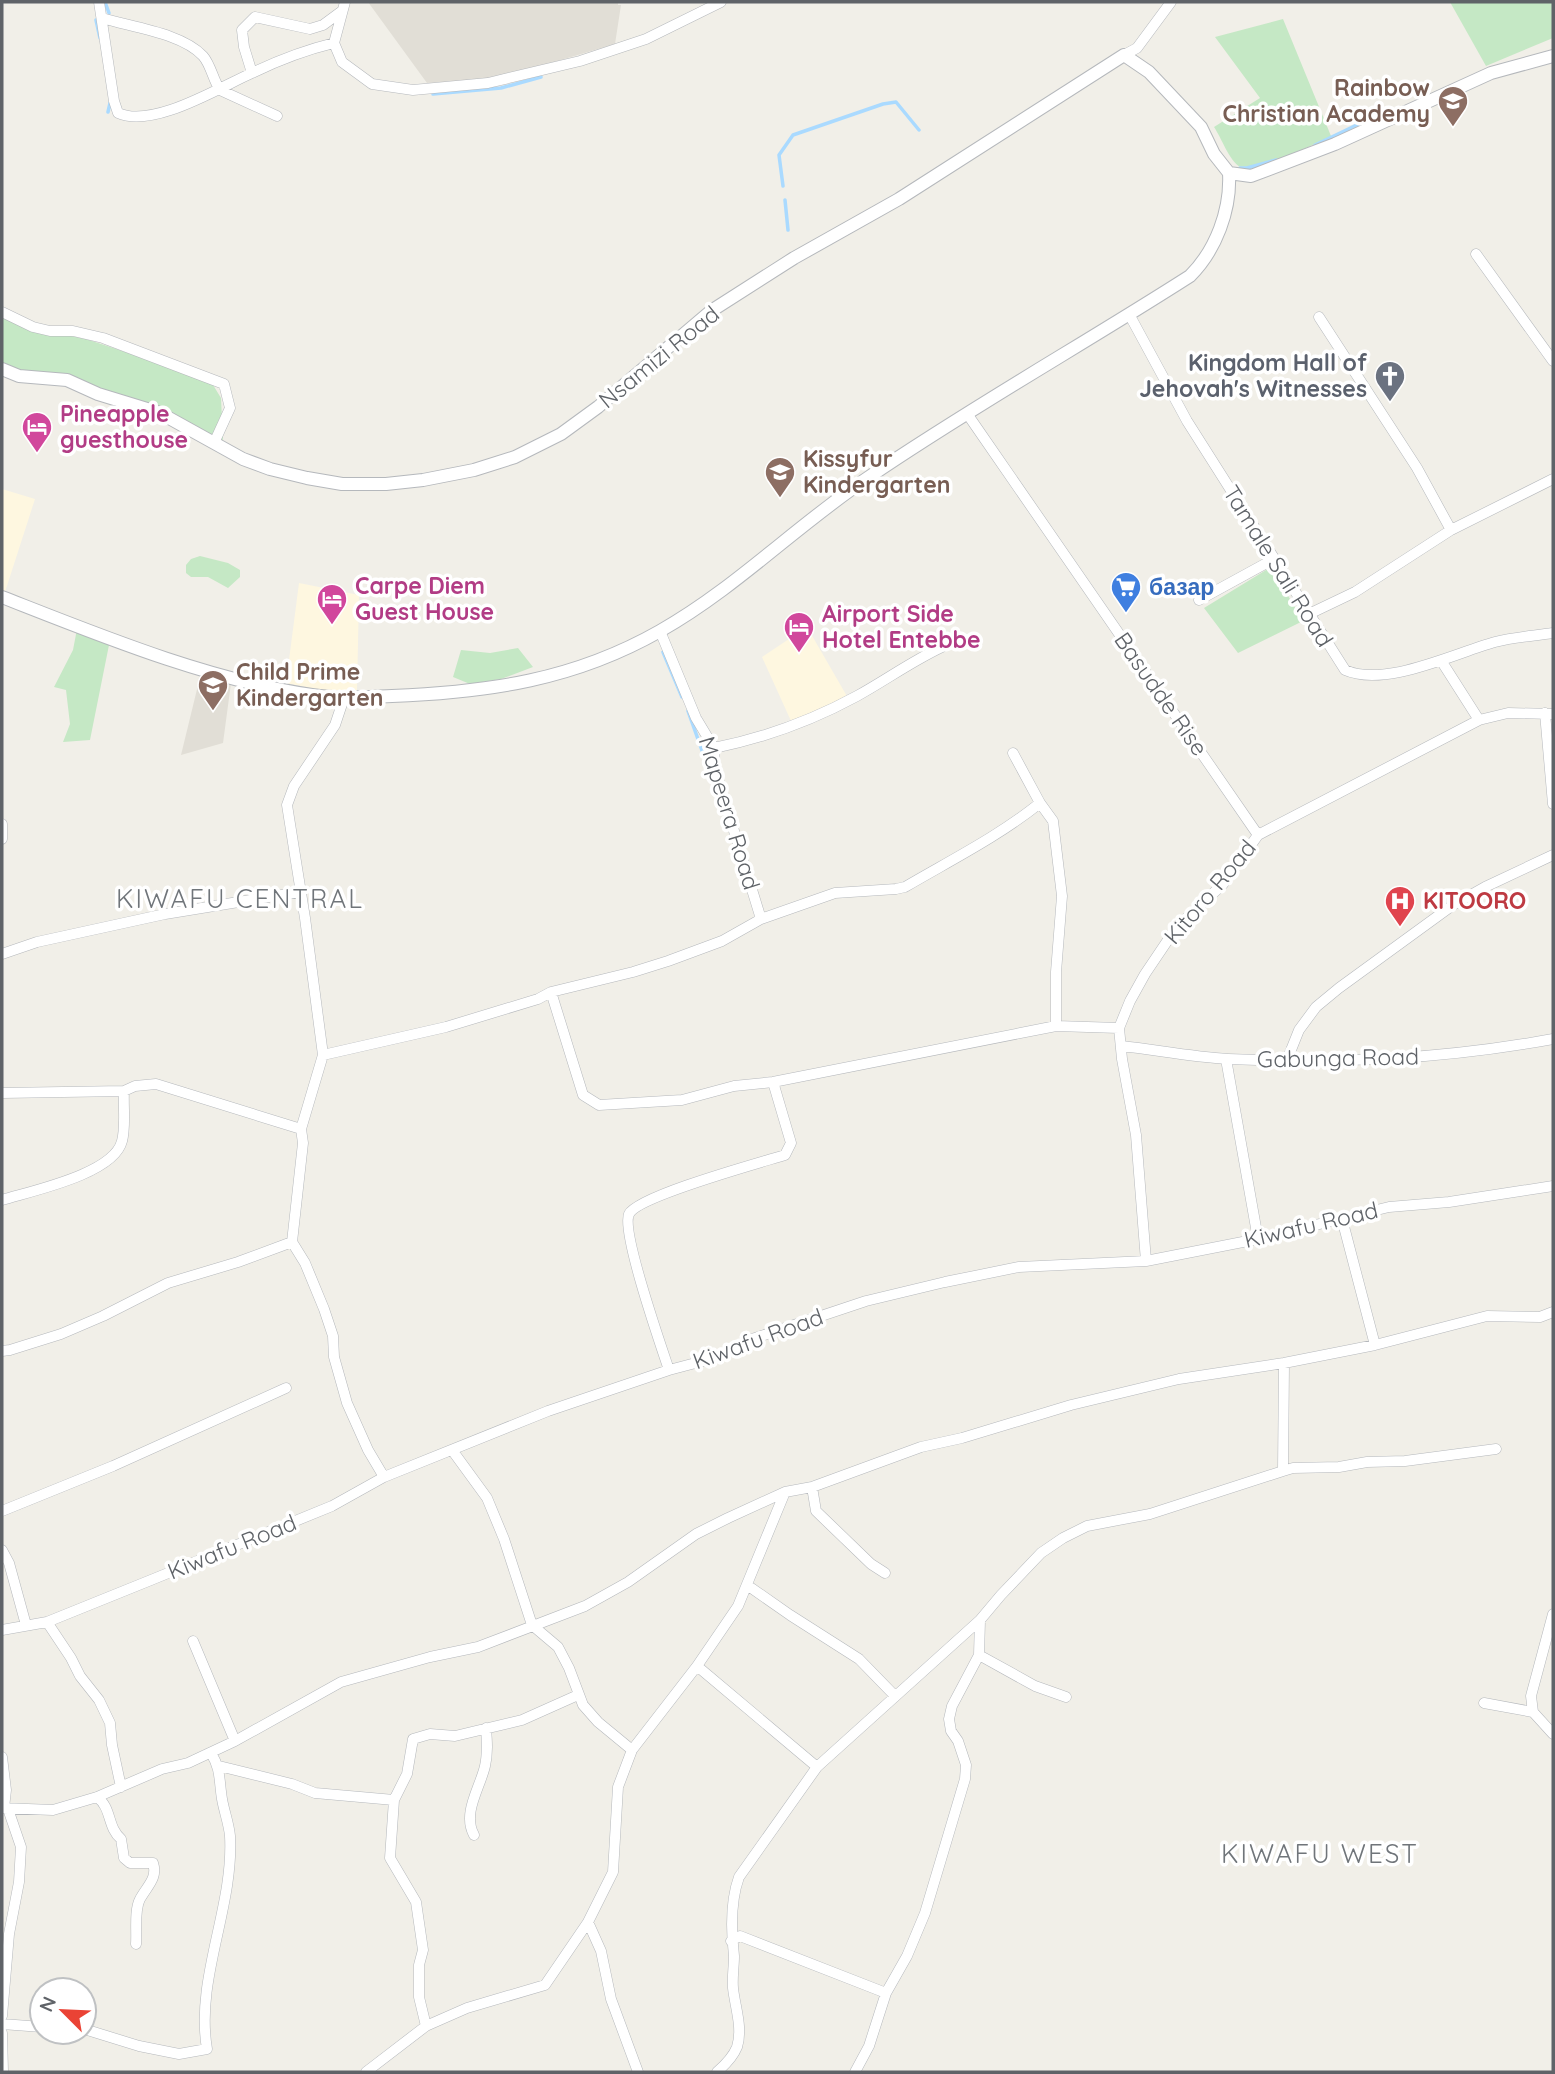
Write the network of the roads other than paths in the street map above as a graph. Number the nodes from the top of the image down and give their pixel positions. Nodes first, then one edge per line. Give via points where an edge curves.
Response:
1 (99, 2) edge
2 (721, 2) edge
3 (1171, 2) edge
4 (344, 7) edge
5 (102, 18) junction
6 (334, 43) junction
7 (1124, 55) junction
8 (1553, 56) edge
9 (251, 73) junction
10 (220, 90) junction
11 (277, 116) dead end
12 (1229, 173) junction
13 (1476, 254) dead end
14 (2, 312) edge
15 (1129, 314) junction
16 (1319, 317) dead end
17 (1553, 361) edge
18 (2, 369) edge
19 (968, 415) junction
20 (214, 443) junction
21 (1553, 480) edge
22 (1451, 530) junction
23 (1274, 559) junction
24 (2, 597) edge
25 (1199, 600) dead end
26 (1309, 614) junction
27 (660, 631) junction
28 (1553, 633) edge
29 (942, 647) dead end
30 (1442, 662) junction
31 (344, 698) junction
32 (1549, 714) edge
33 (1479, 720) junction
34 (714, 748) junction
35 (1013, 753) dead end
36 (1040, 803) junction
37 (1553, 804) edge
38 (2, 824) edge
39 (1258, 835) junction
40 (2, 839) edge
41 (1553, 855) edge
42 (300, 892) junction
43 (761, 919) junction
44 (2, 954) edge
45 (551, 992) junction
46 (1056, 1026) junction
47 (1119, 1028) junction
48 (1553, 1039) edge
49 (1122, 1046) junction
50 (323, 1055) junction
51 (1226, 1059) junction
52 (1287, 1060) junction
53 (773, 1082) junction
54 (124, 1091) junction
55 (2, 1093) edge
56 (301, 1129) junction
57 (1553, 1185) edge
58 (2, 1200) edge
59 (1342, 1219) junction
60 (1258, 1239) junction
61 (292, 1242) junction
62 (1146, 1261) junction
63 (1553, 1312) edge
64 (1375, 1345) junction
65 (2, 1350) edge
66 (1284, 1363) junction
67 (669, 1370) junction
68 (286, 1388) dead end
69 (1496, 1449) dead end
70 (452, 1450) junction
71 (1283, 1471) junction
72 (384, 1477) junction
73 (812, 1487) junction
74 (785, 1492) junction
75 (2, 1511) edge
76 (2, 1550) edge
77 (885, 1573) dead end
78 (747, 1585) junction
79 (1553, 1614) edge
80 (981, 1620) junction
81 (47, 1622) junction
82 (26, 1625) junction
83 (531, 1625) junction
84 (2, 1630) edge
85 (193, 1641) dead end
86 (979, 1655) junction
87 (697, 1666) junction
88 (578, 1695) junction
89 (895, 1696) junction
90 (1066, 1697) dead end
91 (1484, 1703) dead end
92 (1533, 1712) junction
93 (486, 1728) junction
94 (1553, 1734) edge
95 (235, 1741) junction
96 (632, 1750) junction
97 (211, 1753) junction
98 (2, 1757) edge
99 (219, 1766) junction
100 (817, 1767) junction
101 (121, 1787) junction
102 (97, 1797) junction
103 (394, 1800) junction
104 (5, 1808) edge
105 (474, 1835) dead end
106 (588, 1922) junction
107 (731, 1941) junction
108 (136, 1944) dead end
109 (886, 1993) junction
110 (2, 2016) edge
111 (2, 2024) edge
112 (28, 2026) edge
113 (426, 2026) junction
114 (2, 2033) edge
115 (98, 2033) edge
116 (3, 2070) edge
117 (366, 2072) edge
118 (638, 2072) edge
119 (717, 2072) edge
120 (855, 2072) edge

1 - 5 street
2 - 6 street via 646,39 580,61 488,83 438,89 372,84 342,62
3 - 7 street via 1137,48
4 - 6 street
4 - 9 street via 323,25 310,29 255,17 243,30
5 - 10 street via 194,48 205,59
5 - 10 street via 118,113 126,117 169,111
6 - 9 street
7 - 12 street via 1149,72 1201,127
7 - 20 street, Nsamizi Road via 899,199 711,311 598,407 527,452 474,470 423,480 342,484 270,469
8 - 12 street via 1491,73 1335,144 1251,176
9 - 10 street
10 - 11 street
12 - 15 street via 1226,207 1204,262 1190,276
13 - 17 street
14 - 20 street via 33,327 103,338 224,384 230,408
15 - 19 street
15 - 23 street, Tamale Sali Road via 1187,421
16 - 22 street via 1417,468
18 - 20 street, Nsamizi Road via 19,376 67,380 159,413
19 - 27 street via 869,477 742,575
19 - 39 street, Basudde Rise
21 - 22 street
22 - 26 street via 1355,592
23 - 25 street
23 - 26 street, Tamale Sali Road
24 - 31 street via 178,662 276,688
26 - 30 street, Tamale Sali Road via 1345,670 1357,675
27 - 31 street via 610,656 525,682 432,695
27 - 34 street, Mapeera Road via 696,718
28 - 30 street, Tamale Sali Road via 1497,642
29 - 34 street via 817,716 754,740
30 - 33 street
31 - 42 street via 334,725 288,797
32 - 33 street, Kitoro Road via 1508,713
32 - 37 street
33 - 39 street, Kitoro Road
34 - 43 street, Mapeera Road via 715,769
35 - 36 street
36 - 43 street via 905,887 835,893
36 - 46 street via 1054,821 1062,897
38 - 40 street
39 - 47 street, Kitoro Road via 1223,884 1176,928 1145,974
41 - 52 street via 1453,905 1339,988 1316,1007 1299,1030
42 - 44 street via 164,914
42 - 50 street
43 - 45 street via 722,941 668,961
45 - 50 street via 446,1027
45 - 53 street via 583,1095 599,1105 682,1100 734,1086
46 - 47 street
46 - 53 street
47 - 49 street
48 - 52 street, Gabunga Road via 1430,1057
49 - 51 street, Gabunga Road
49 - 62 street via 1136,1135
50 - 56 street
51 - 52 street, Gabunga Road
51 - 60 street
53 - 67 street via 791,1143 785,1155 662,1195 629,1213 634,1251
54 - 55 street
54 - 56 street via 156,1084
54 - 58 street via 122,1141 107,1162
56 - 61 street
57 - 59 street, Kiwafu Road via 1389,1207
59 - 60 street, Kiwafu Road
59 - 64 street
60 - 62 street, Kiwafu Road
61 - 65 street via 168,1283 61,1334
61 - 72 street via 324,1309 347,1403
62 - 67 street, Kiwafu Road via 1019,1267 945,1282 866,1301 749,1340 722,1356
63 - 64 street via 1540,1317 1487,1317
64 - 66 street
66 - 71 street
66 - 73 street via 1179,1379 1071,1405 921,1447
67 - 70 street, Kiwafu Road
68 - 75 street
69 - 71 street
70 - 72 street, Kiwafu Road
70 - 83 street via 486,1498
71 - 80 street via 1150,1514 1087,1526 1041,1553
72 - 81 street, Kiwafu Road via 332,1506
73 - 74 street
73 - 77 street via 816,1511
74 - 78 street
74 - 83 street via 696,1534 585,1606
76 - 82 street
78 - 87 street
78 - 89 street via 859,1659
79 - 92 street via 1531,1696
80 - 86 street
80 - 89 street
81 - 82 street, Kiwafu Road
81 - 101 street via 110,1723
82 - 84 street, Kiwafu Road
83 - 88 street via 558,1647
83 - 95 street via 478,1647 341,1682
85 - 95 street
86 - 90 street via 1035,1686
86 - 109 street via 949,1719 966,1765 965,1779 925,1913
87 - 96 street
87 - 100 street
88 - 93 street via 522,1720
88 - 96 street via 598,1721
89 - 100 street
91 - 92 street
92 - 94 street
93 - 103 street via 413,1739 407,1774
93 - 105 street via 485,1766 469,1816
95 - 97 street
96 - 106 street via 618,1787 613,1872
97 - 99 street
97 - 101 street
98 - 104 street
99 - 103 street via 315,1793
99 - 115 street via 230,1836 206,1998 203,2027 207,2049 179,2053
100 - 107 street via 739,1877
101 - 102 street
102 - 104 street via 53,1810
102 - 108 street via 104,1802 113,1832 121,1839 124,1858 155,1867 152,1882 139,1899
103 - 113 street via 390,1858 416,1902 424,1950 419,1997
104 - 110 street via 21,1847
106 - 113 street via 545,1985 467,2008
106 - 118 street
107 - 109 street via 740,1936
107 - 119 street via 740,2030 737,2047
109 - 120 street via 869,2046
111 - 112 street
113 - 117 street
114 - 116 street

